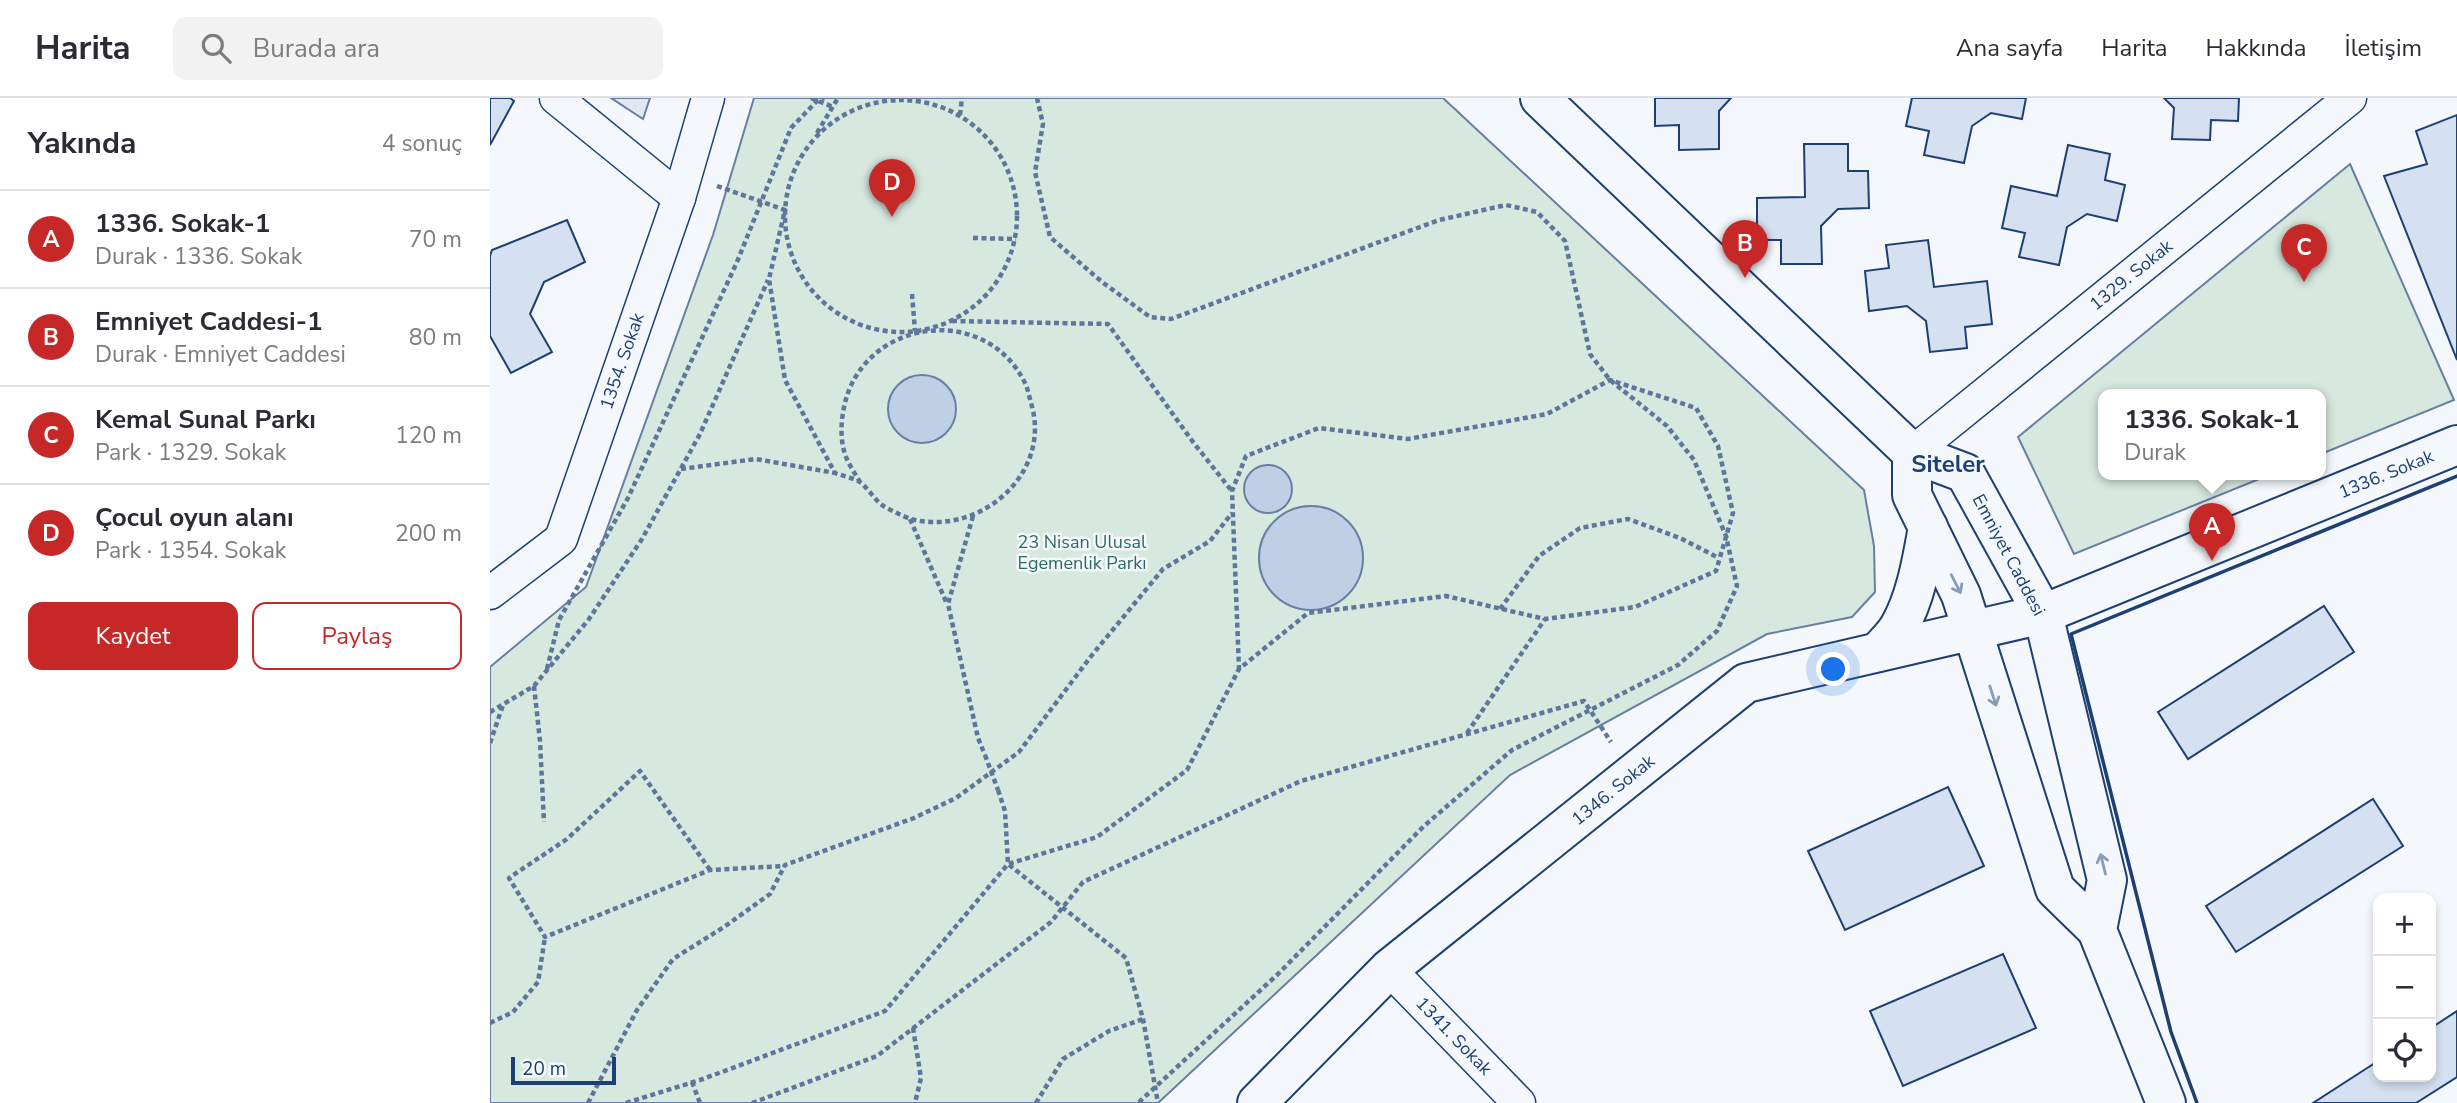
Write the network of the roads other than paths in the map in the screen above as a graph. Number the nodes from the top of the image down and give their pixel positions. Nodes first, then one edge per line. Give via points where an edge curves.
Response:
1 (556, 98) edge
2 (708, 98) edge
3 (1540, 98) edge
4 (2350, 98) edge
5 (679, 198) junction
6 (2457, 445) edge
7 (1912, 453) junction
8 (1928, 527) junction
9 (490, 593) edge
10 (2043, 614) junction
11 (1973, 631) junction
12 (1878, 652) junction
13 (2097, 930) junction
14 (1389, 970) junction
15 (1257, 1103) edge
16 (1519, 1103) edge
17 (2166, 1103) edge

1 - 5 street
2 - 5 street, 1354. Sokak
3 - 7 street, Emniyet Caddesi
4 - 7 street, 1329. Sokak
5 - 9 street, 1354. Sokak via 561,539
6 - 10 street, 1336. Sokak
7 - 8 street via 1912,495
7 - 10 street, Emniyet Caddesi via 1965,473
8 -> 11 street
8 - 12 street via 1909,605
10 - 11 street, 1346. Sokak
13 -> 10 street, Emniyet Caddesi via 2107,880
11 - 12 street, 1346. Sokak
11 -> 13 street via 2055,889
12 - 14 street, 1346. Sokak via 1746,683
13 - 17 street
14 - 15 street, 1346. Sokak
14 - 16 street, 1341. Sokak

